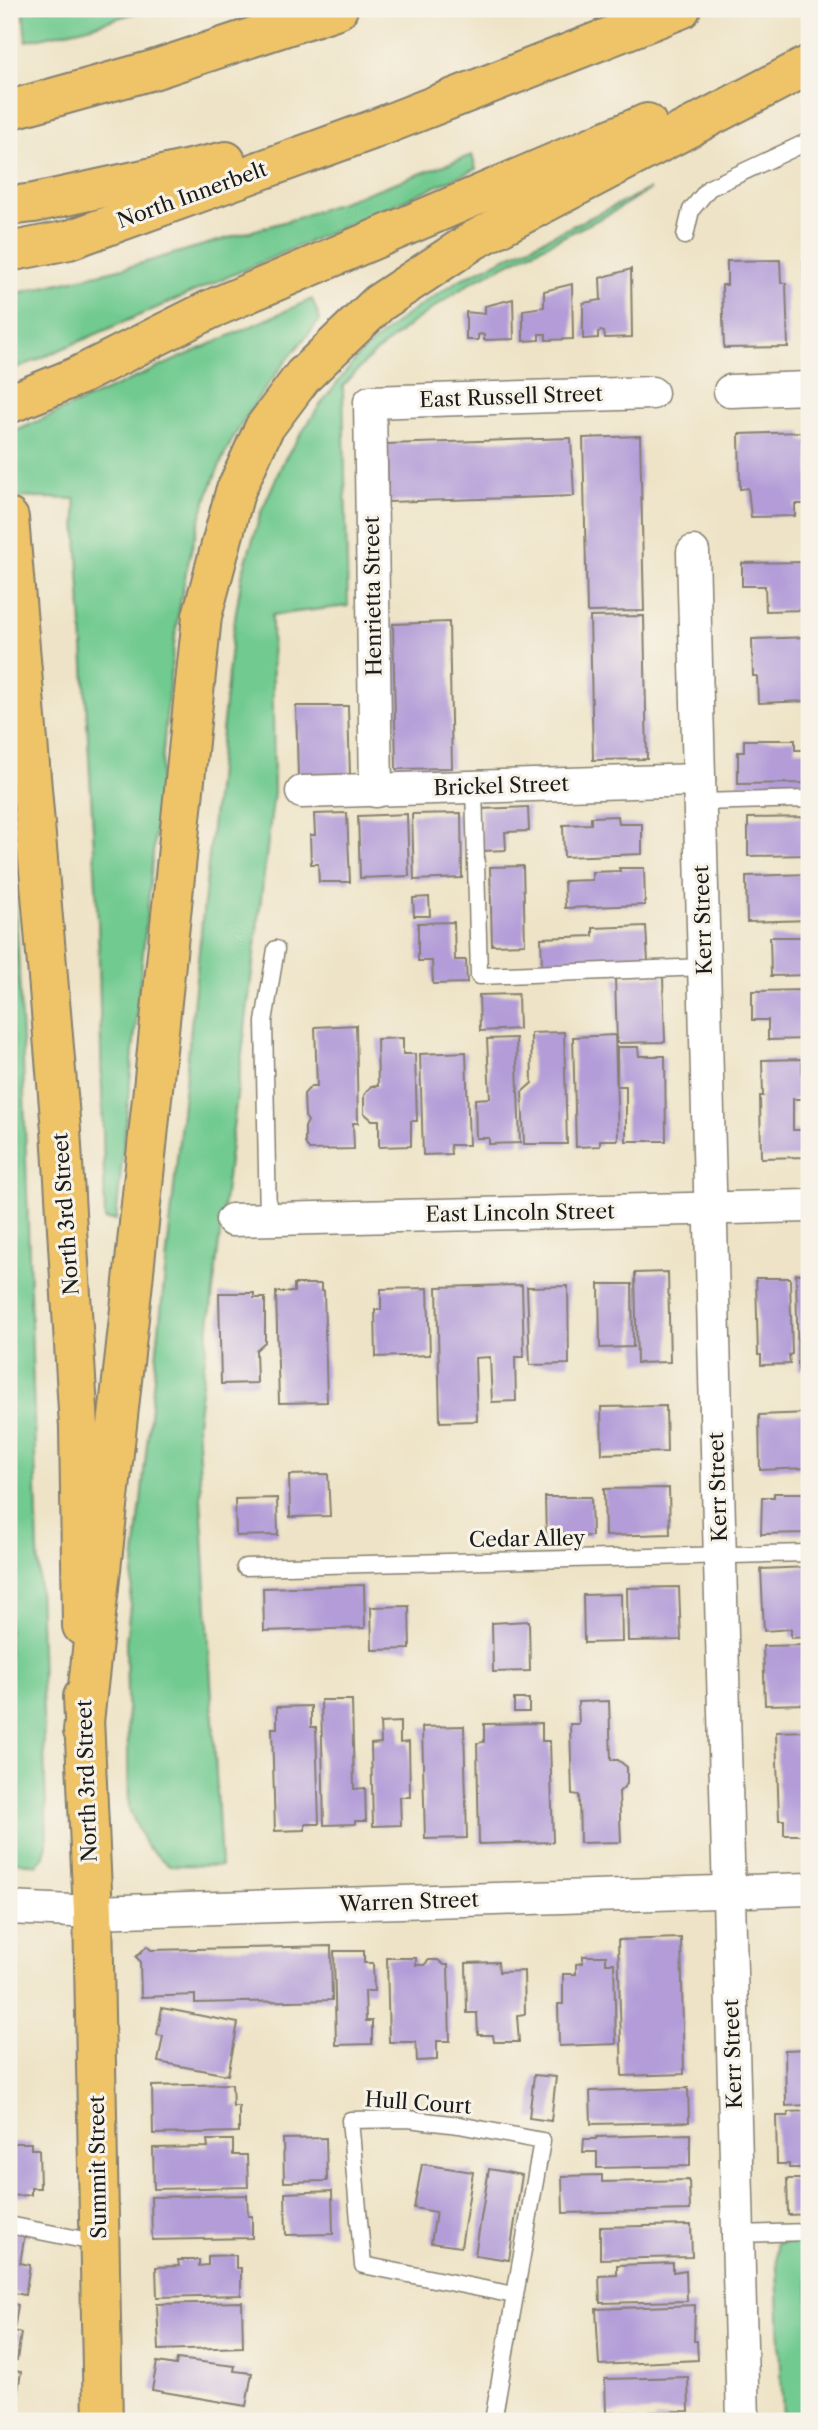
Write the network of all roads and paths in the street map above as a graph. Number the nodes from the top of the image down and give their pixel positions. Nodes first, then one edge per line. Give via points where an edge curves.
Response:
1 (338, 9) edge
2 (681, 9) edge
3 (809, 54) edge
4 (809, 65) edge
5 (9, 110) edge
6 (372, 130) junction
7 (809, 141) edge
8 (9, 206) edge
9 (685, 236) dead end
10 (9, 252) edge
11 (809, 388) edge
12 (730, 391) dead end
13 (652, 393) dead end
14 (370, 402) joint
15 (9, 404) edge
16 (9, 518) edge
17 (693, 552) dead end
18 (474, 787) junction
19 (376, 791) junction
20 (699, 791) junction
21 (302, 792) dead end
22 (809, 799) edge
23 (276, 948) dead end
24 (704, 967) junction
25 (809, 1206) edge
26 (711, 1209) junction
27 (268, 1219) junction
28 (232, 1220) dead end
29 (809, 1553) edge
30 (720, 1556) junction
31 (245, 1567) dead end
32 (83, 1731) junction
33 (809, 1889) edge
34 (729, 1891) junction
35 (9, 1908) edge
36 (93, 1912) junction
37 (9, 2225) edge
38 (809, 2232) edge
39 (738, 2234) junction
40 (99, 2243) junction
41 (514, 2295) junction
42 (103, 2421) edge
43 (493, 2421) edge
44 (743, 2421) edge

1 - 5 main road via 153,71
2 - 6 main road, North Innerbelt
3 - 15 main road via 209,310 78,376
4 - 32 main road via 474,240 379,303 303,376 264,428 235,492 202,616
6 - 8 main road, North Innerbelt
6 - 10 main road, North Innerbelt via 69,240
7 - 9 lane via 709,188 691,210
11 - 12 street
13 - 14 street, East Russell Street
14 - 19 street, Henrietta Street
16 - 32 main road, North 3rd Street via 61,1130 78,1414
17 - 20 street, Kerr Street
18 - 19 street, Brickel Street
18 - 20 street, Brickel Street
18 - 24 lane via 479,976
19 - 21 street, Brickel Street
20 - 22 lane, Brickel Street
20 - 24 street, Kerr Street
23 - 27 lane via 264,1022
24 - 26 street, Kerr Street
25 - 26 street, East Lincoln Street
26 - 27 street, East Lincoln Street
26 - 30 street, Kerr Street
27 - 28 street, East Lincoln Street
29 - 30 lane, Cedar Alley
30 - 31 lane, Cedar Alley
30 - 34 street, Kerr Street
32 - 36 main road, North 3rd Street
33 - 34 street, Warren Street
34 - 36 street, Warren Street
34 - 39 street, Kerr Street
35 - 36 street, Warren Street
36 - 40 main road, Summit Street
37 - 40 lane
38 - 39 lane
39 - 44 street, Kerr Street
40 - 42 main road, Summit Street
41 - 41 lane, Hull Court via 542,2141 447,2123 350,2120 363,2265
41 - 43 lane, Hull Court

